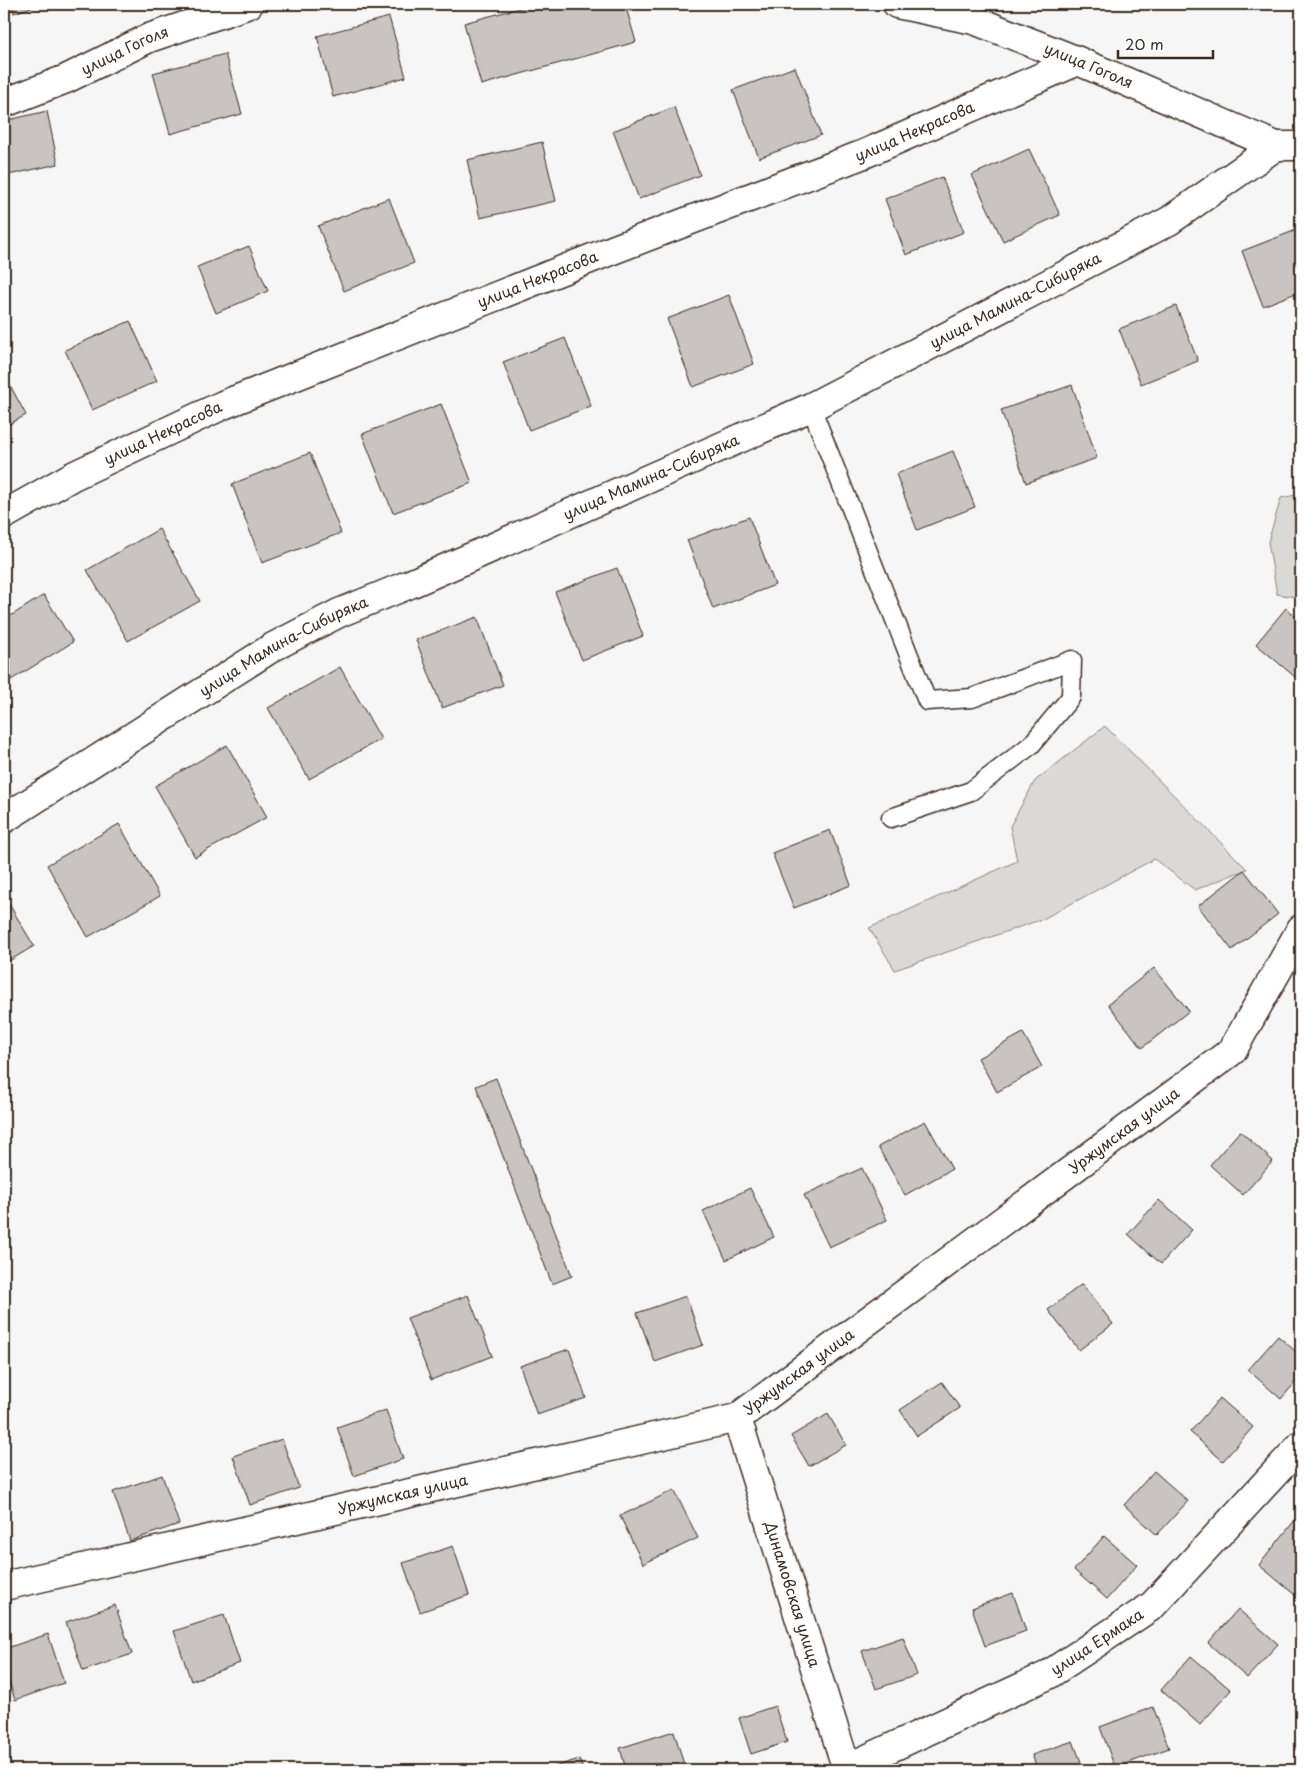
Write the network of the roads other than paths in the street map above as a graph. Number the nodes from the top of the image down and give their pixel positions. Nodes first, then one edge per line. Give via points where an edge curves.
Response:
1 (249, 4) edge
2 (897, 4) edge
3 (1078, 61) junction
4 (4, 103) edge
5 (1288, 146) edge
6 (811, 407) junction
7 (4, 515) edge
8 (892, 818) dead end
9 (4, 819) edge
10 (1301, 929) edge
11 (737, 1418) junction
12 (1301, 1445) edge
13 (4, 1586) edge
14 (846, 1770) edge

1 - 4 street, улица Гоголя via 149,38 66,79
2 - 3 street, улица Гоголя via 974,20
3 - 5 street, улица Гоголя
3 - 7 street, улица Некрасова via 864,154 223,405 73,476
5 - 6 street, улица Мамина-Сибиряка via 1170,221
6 - 8 lane via 927,701 972,698 1072,660 1071,697 1031,746 971,791
6 - 9 street, улица Мамина-Сибиряка via 330,617 273,647
10 - 11 street, Уржумская улица via 1232,1051
11 - 13 street, Уржумская улица
11 - 14 street, Динамовская улица
12 - 14 street, улица Ермака via 1152,1606 1048,1675

